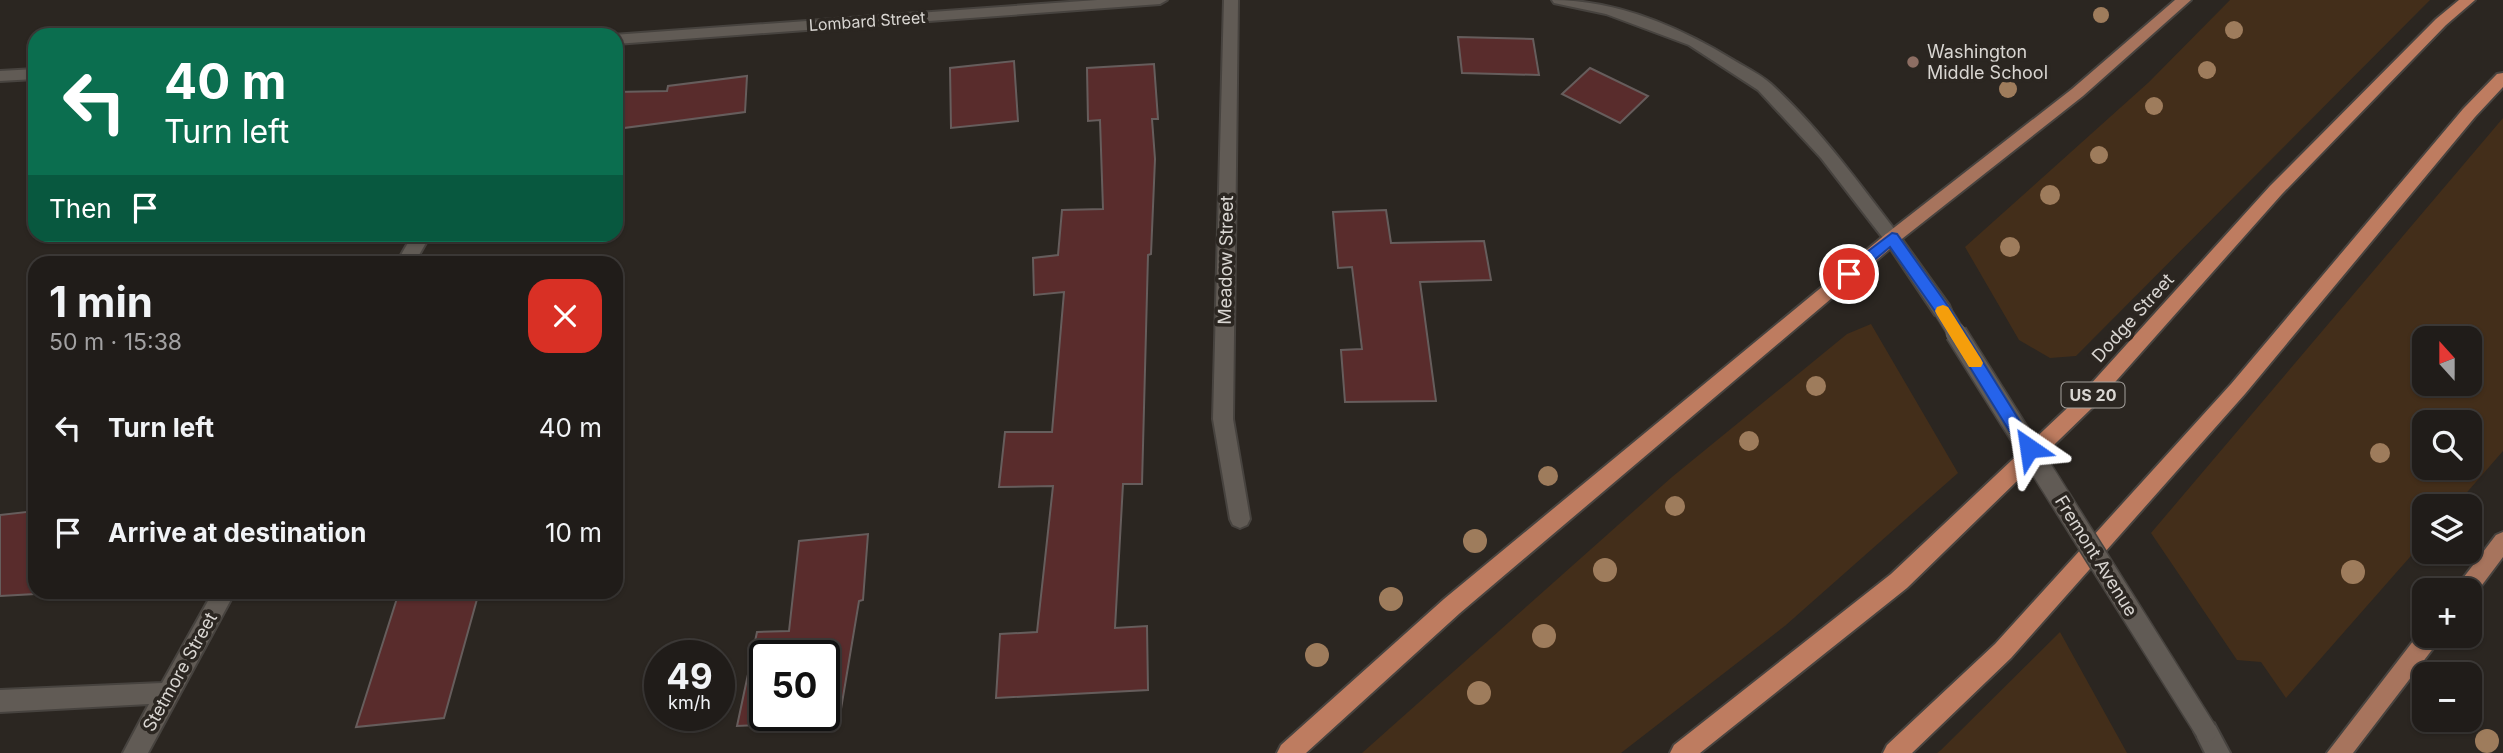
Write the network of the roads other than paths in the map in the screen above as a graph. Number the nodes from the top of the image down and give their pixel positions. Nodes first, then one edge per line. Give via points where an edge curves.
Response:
1 (1160, 0) edge
2 (1231, 0) edge
3 (1559, 0) edge
4 (2184, 0) edge
5 (2468, 0) edge
6 (623, 38) edge
7 (28, 74) edge
8 (0, 76) edge
9 (2503, 78) edge
10 (1892, 238) junction
11 (1240, 519) dead end
12 (2503, 541) edge
13 (2474, 578) edge
14 (220, 599) edge
15 (2420, 648) edge
16 (168, 693) junction
17 (0, 701) edge
18 (135, 753) edge
19 (1289, 753) edge
20 (1682, 753) edge
21 (1895, 753) edge
22 (2218, 753) edge
23 (2339, 753) edge

1 - 6 street, Lombard Street
2 - 11 street, Meadow Street via 1223,419
3 - 10 street, Fremont Avenue via 1611,10 1694,42 1764,86 1827,154
4 - 10 main road via 2042,121
5 - 20 highway, Dodge Street / US 20 via 2276,190 2087,402 1899,581
7 - 8 street
9 - 21 highway via 2238,389 2012,641
10 - 19 highway via 1452,606
10 - 22 street, Fremont Avenue, bridge via 1942,310
12 - 13 main road
14 - 16 street, Stetmore Street
15 - 23 main road
16 - 17 street
16 - 18 street, Stetmore Street

